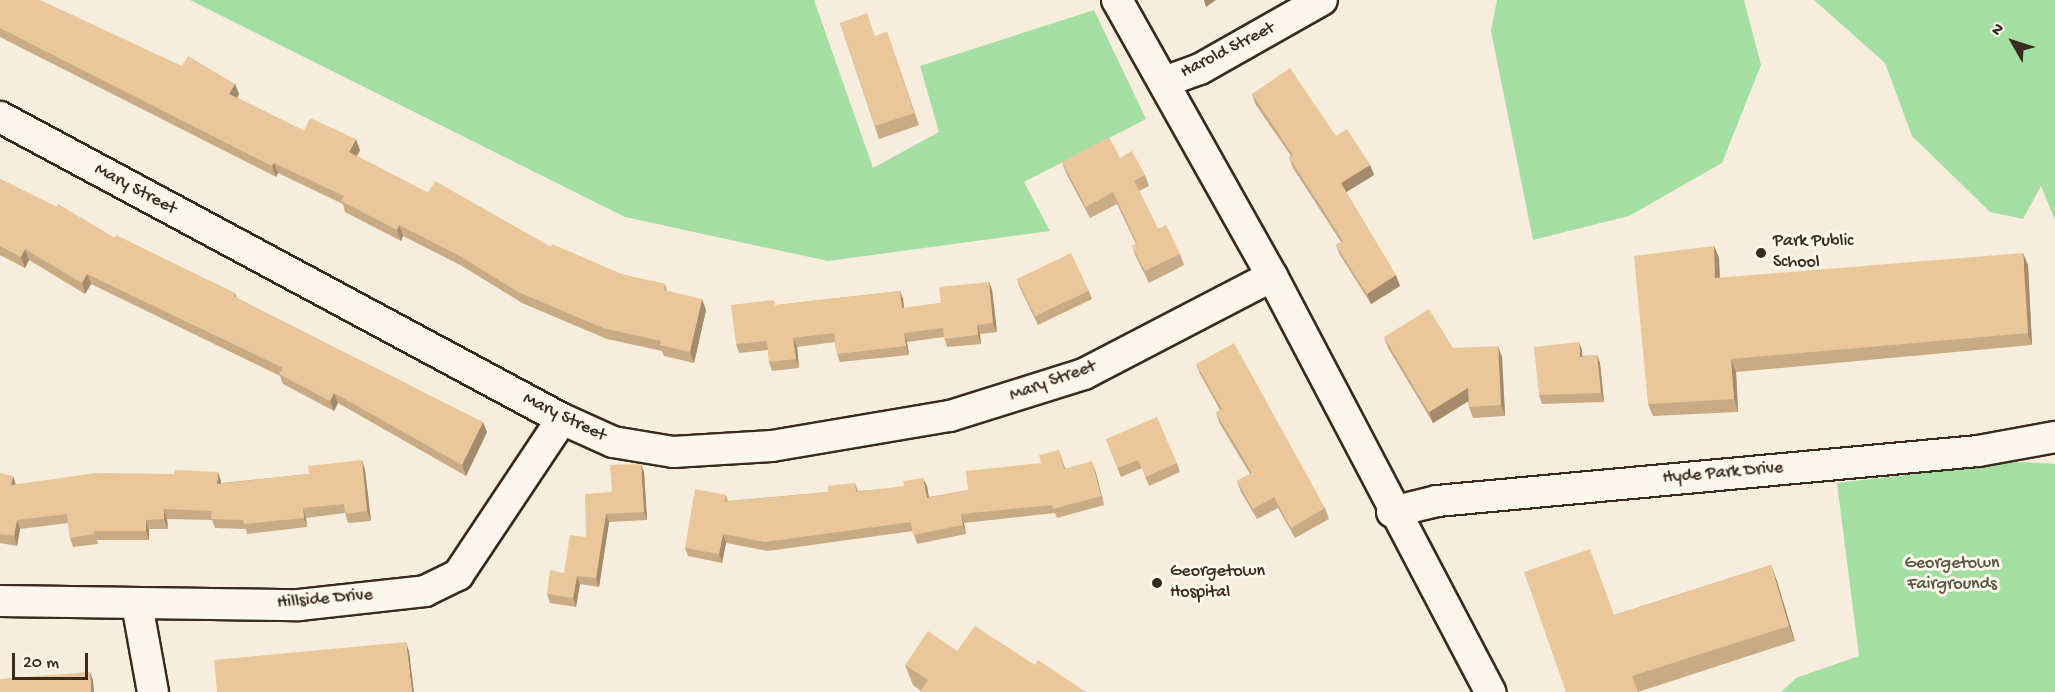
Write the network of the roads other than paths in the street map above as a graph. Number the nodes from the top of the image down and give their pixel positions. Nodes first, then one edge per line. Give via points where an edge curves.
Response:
1 (1117, 0) edge
2 (1322, 0) edge
3 (1164, 82) junction
4 (0, 117) edge
5 (1272, 276) junction
6 (562, 419) junction
7 (2055, 437) edge
8 (1392, 512) junction
9 (0, 601) edge
10 (137, 604) junction
11 (153, 692) edge
12 (1490, 692) edge

1 - 3 street
2 - 3 street, Harold Street via 1200,69
3 - 5 street
4 - 6 street, Mary Street
5 - 6 street, Mary Street via 1084,374 950,416 772,446 673,452 613,442
5 - 8 street
6 - 10 street, Hillside Drive via 458,575 425,591 299,605
7 - 8 street, Hyde Park Drive via 1978,451 1437,501
8 - 12 street
9 - 10 street, Hillside Drive
10 - 11 street

